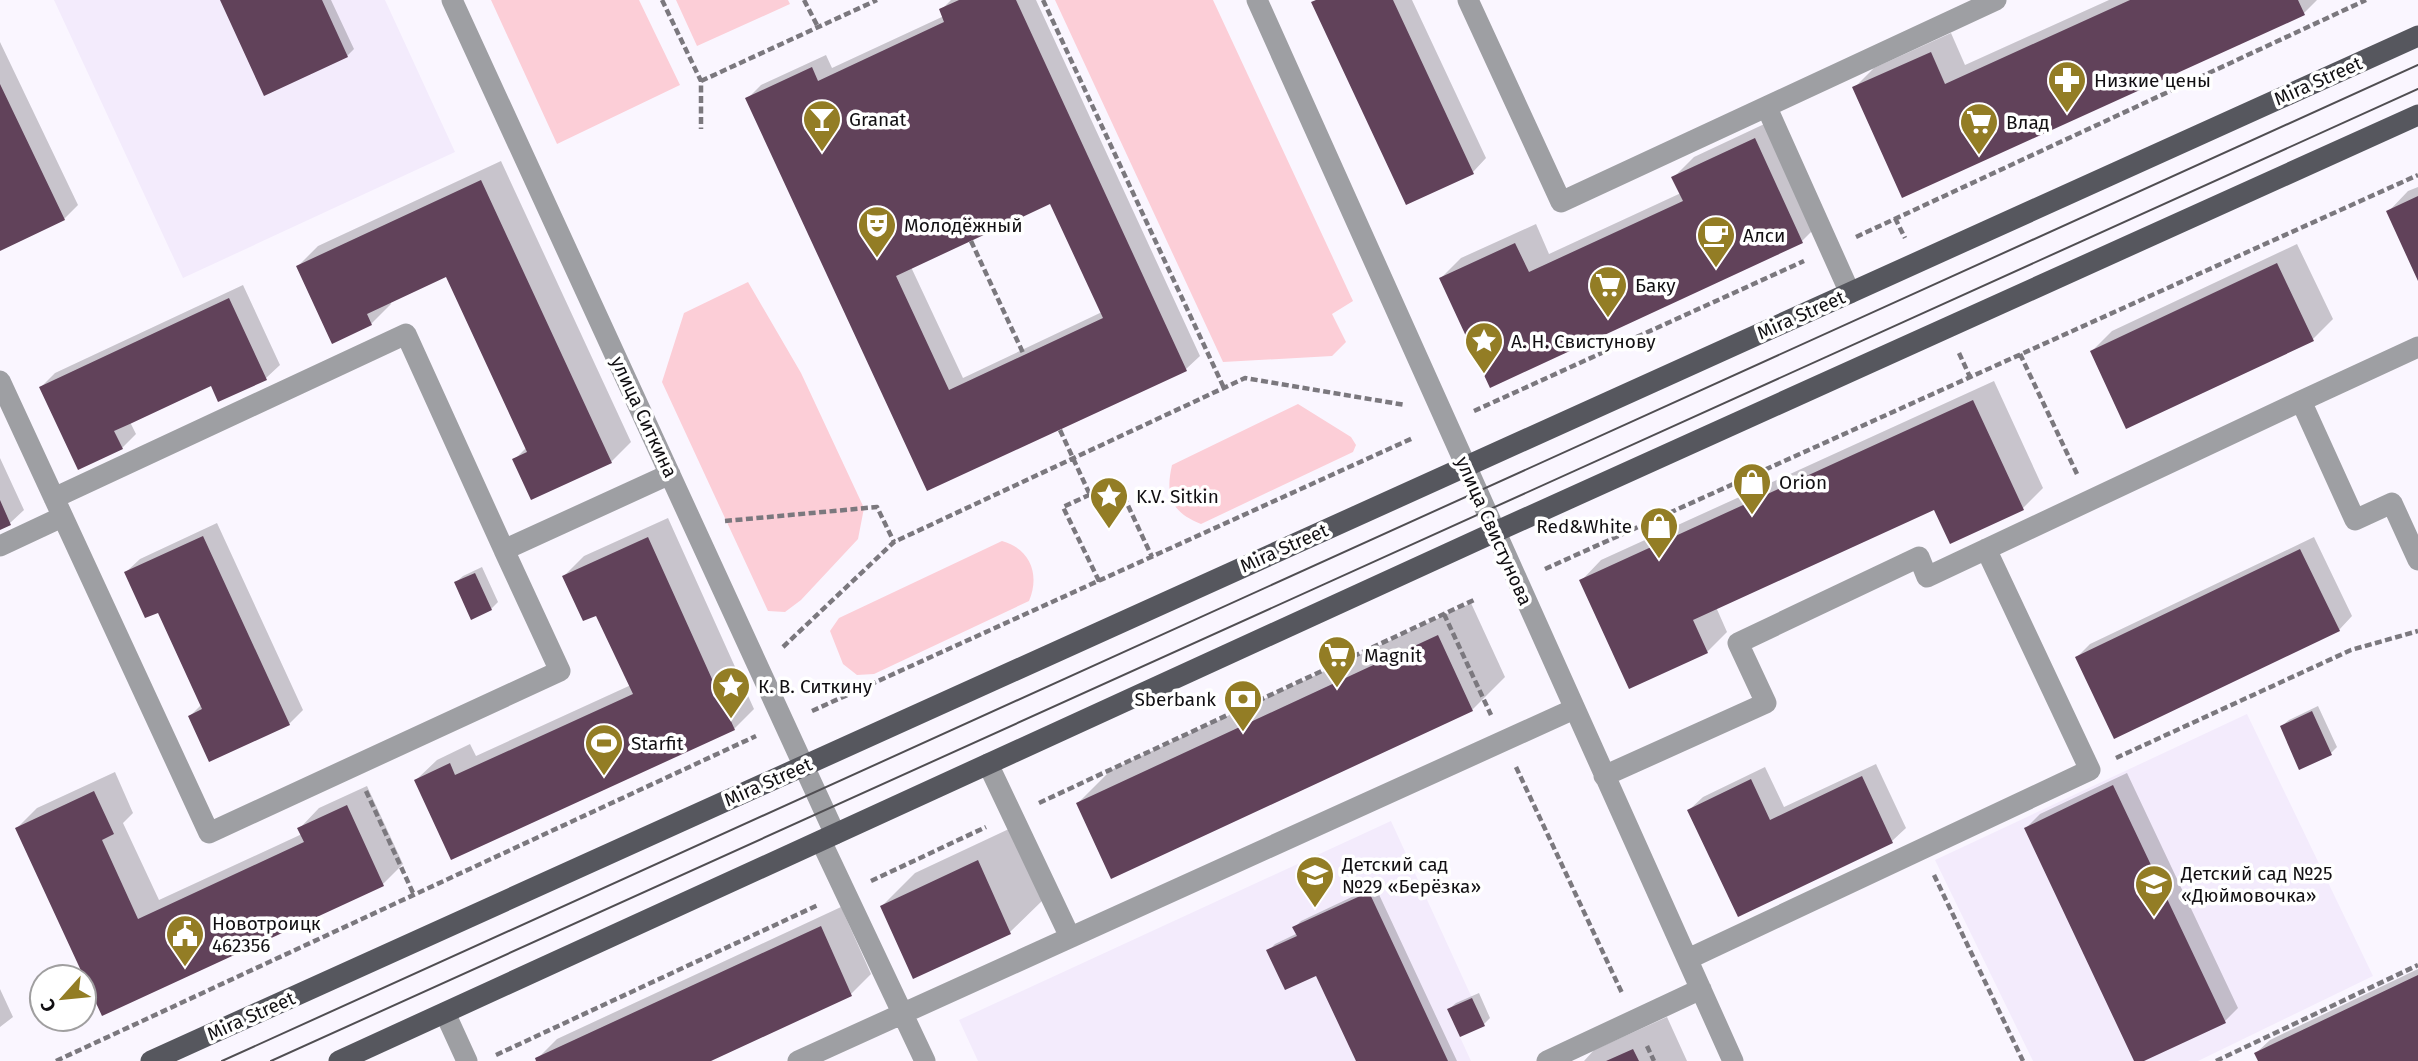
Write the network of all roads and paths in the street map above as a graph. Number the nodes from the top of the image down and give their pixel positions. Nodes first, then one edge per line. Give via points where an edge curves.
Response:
1 (452, 0) edge
2 (662, 0) edge
3 (804, 0) edge
4 (877, 0) edge
5 (1043, 0) edge
6 (1257, 0) edge
7 (1468, 0) edge
8 (1996, 0) edge
9 (2366, 0) edge
10 (818, 27) junction
11 (2418, 36) edge
12 (701, 81) junction
13 (1767, 108) junction
14 (2418, 114) edge
15 (701, 129) dead end
16 (2418, 174) edge
17 (1895, 218) junction
18 (971, 242) dead end
19 (1908, 245) dead end
20 (1830, 249) junction
21 (1850, 293) junction
22 (2418, 347) edge
23 (1959, 352) dead end
24 (2020, 354) junction
25 (1024, 355) dead end
26 (1970, 377) junction
27 (0, 381) edge
28 (1224, 388) junction
29 (2301, 401) junction
30 (1440, 411) junction
31 (1472, 411) dead end
32 (1060, 430) dead end
33 (1413, 438) dead end
34 (1073, 458) junction
35 (1464, 466) junction
36 (670, 474) junction
37 (1090, 495) junction
38 (2090, 500) junction
39 (58, 508) junction
40 (692, 524) junction
41 (1495, 532) junction
42 (894, 542) junction
43 (0, 546) edge
44 (1986, 549) junction
45 (504, 550) junction
46 (1152, 556) junction
47 (2418, 560) edge
48 (1536, 572) dead end
49 (1099, 581) junction
50 (1476, 599) dead end
51 (1444, 614) junction
52 (2418, 631) edge
53 (760, 670) junction
54 (1574, 709) junction
55 (785, 723) junction
56 (1503, 741) junction
57 (988, 764) junction
58 (354, 766) junction
59 (804, 766) junction
60 (2090, 770) junction
61 (1605, 776) junction
62 (1012, 815) junction
63 (828, 838) junction
64 (1921, 849) junction
65 (845, 893) junction
66 (414, 895) junction
67 (1070, 937) junction
68 (1688, 959) junction
69 (2418, 965) edge
70 (1701, 989) junction
71 (445, 1013) junction
72 (903, 1013) junction
73 (1635, 1020) junction
74 (496, 1055) dead end
75 (56, 1061) edge
76 (151, 1061) edge
77 (339, 1061) edge
78 (467, 1061) edge
79 (798, 1061) edge
80 (925, 1061) edge
81 (1547, 1061) edge
82 (1654, 1061) edge
83 (1733, 1061) edge
84 (2023, 1061) edge
85 (2216, 1061) edge

1 - 36 street, улица Ситкина
2 - 12 path
3 - 10 path
4 - 10 path
5 - 28 path
6 - 30 street, улица Свистунова
7 - 13 street via 1561,202
8 - 13 street
9 - 17 path
10 - 12 path
11 - 21 main road, Mira Street
12 - 15 path
13 - 20 street
14 - 41 main road
16 - 24 path
17 - 19 path
17 - 20 path
18 - 25 path
20 - 21 street
20 - 31 path
21 - 35 main road, Mira Street
22 - 29 street
23 - 26 path
24 - 26 path
24 - 38 path
26 - 48 path
27 - 39 street
28 - 30 path via 1245,379
28 - 34 path
29 - 38 street
29 - 47 street via 2355,520 2392,503
30 - 35 street, улица Свистунова
32 - 34 path
33 - 46 path
34 - 37 path
34 - 42 path
35 - 41 street, улица Свистунова
35 - 59 main road, Mira Street
36 - 40 street, улица Ситкина
36 - 45 street
37 - 46 path via 1117,482
37 - 49 path via 1063,507
38 - 44 street
39 - 43 street
39 - 45 street via 406,334
39 - 58 street via 209,833
40 - 42 path via 877,507
40 - 53 street, улица Ситкина
41 - 54 street, улица Свистунова
41 - 57 main road
42 - 53 path
44 - 60 street
44 - 61 street via 1927,577 1919,557 1738,643 1766,703
45 - 58 street via 560,671
46 - 49 path
49 - 55 path
50 - 51 path
51 - 56 path
51 - 62 path
52 - 60 path via 2351,650
53 - 55 street, улица Ситкина
54 - 56 street
54 - 61 street, улица Свистунова
55 - 59 street, улица Ситкина
55 - 66 path
56 - 67 street
56 - 73 path
57 - 62 street
57 - 63 main road
58 - 66 path
59 - 63 street, улица Ситкина
59 - 76 main road, Mira Street
60 - 64 street
61 - 68 street, улица Свистунова
62 - 65 path
62 - 67 street
63 - 65 street, улица Ситкина
63 - 71 main road
64 - 68 street
64 - 84 path
65 - 72 street, улица Ситкина
65 - 74 path
66 - 75 path
67 - 72 street
68 - 70 street, улица Свистунова
69 - 85 path
70 - 73 street
70 - 83 street, улица Свистунова
71 - 77 main road
71 - 78 street
72 - 79 street
72 - 80 street, улица Ситкина
73 - 81 street
73 - 82 path

